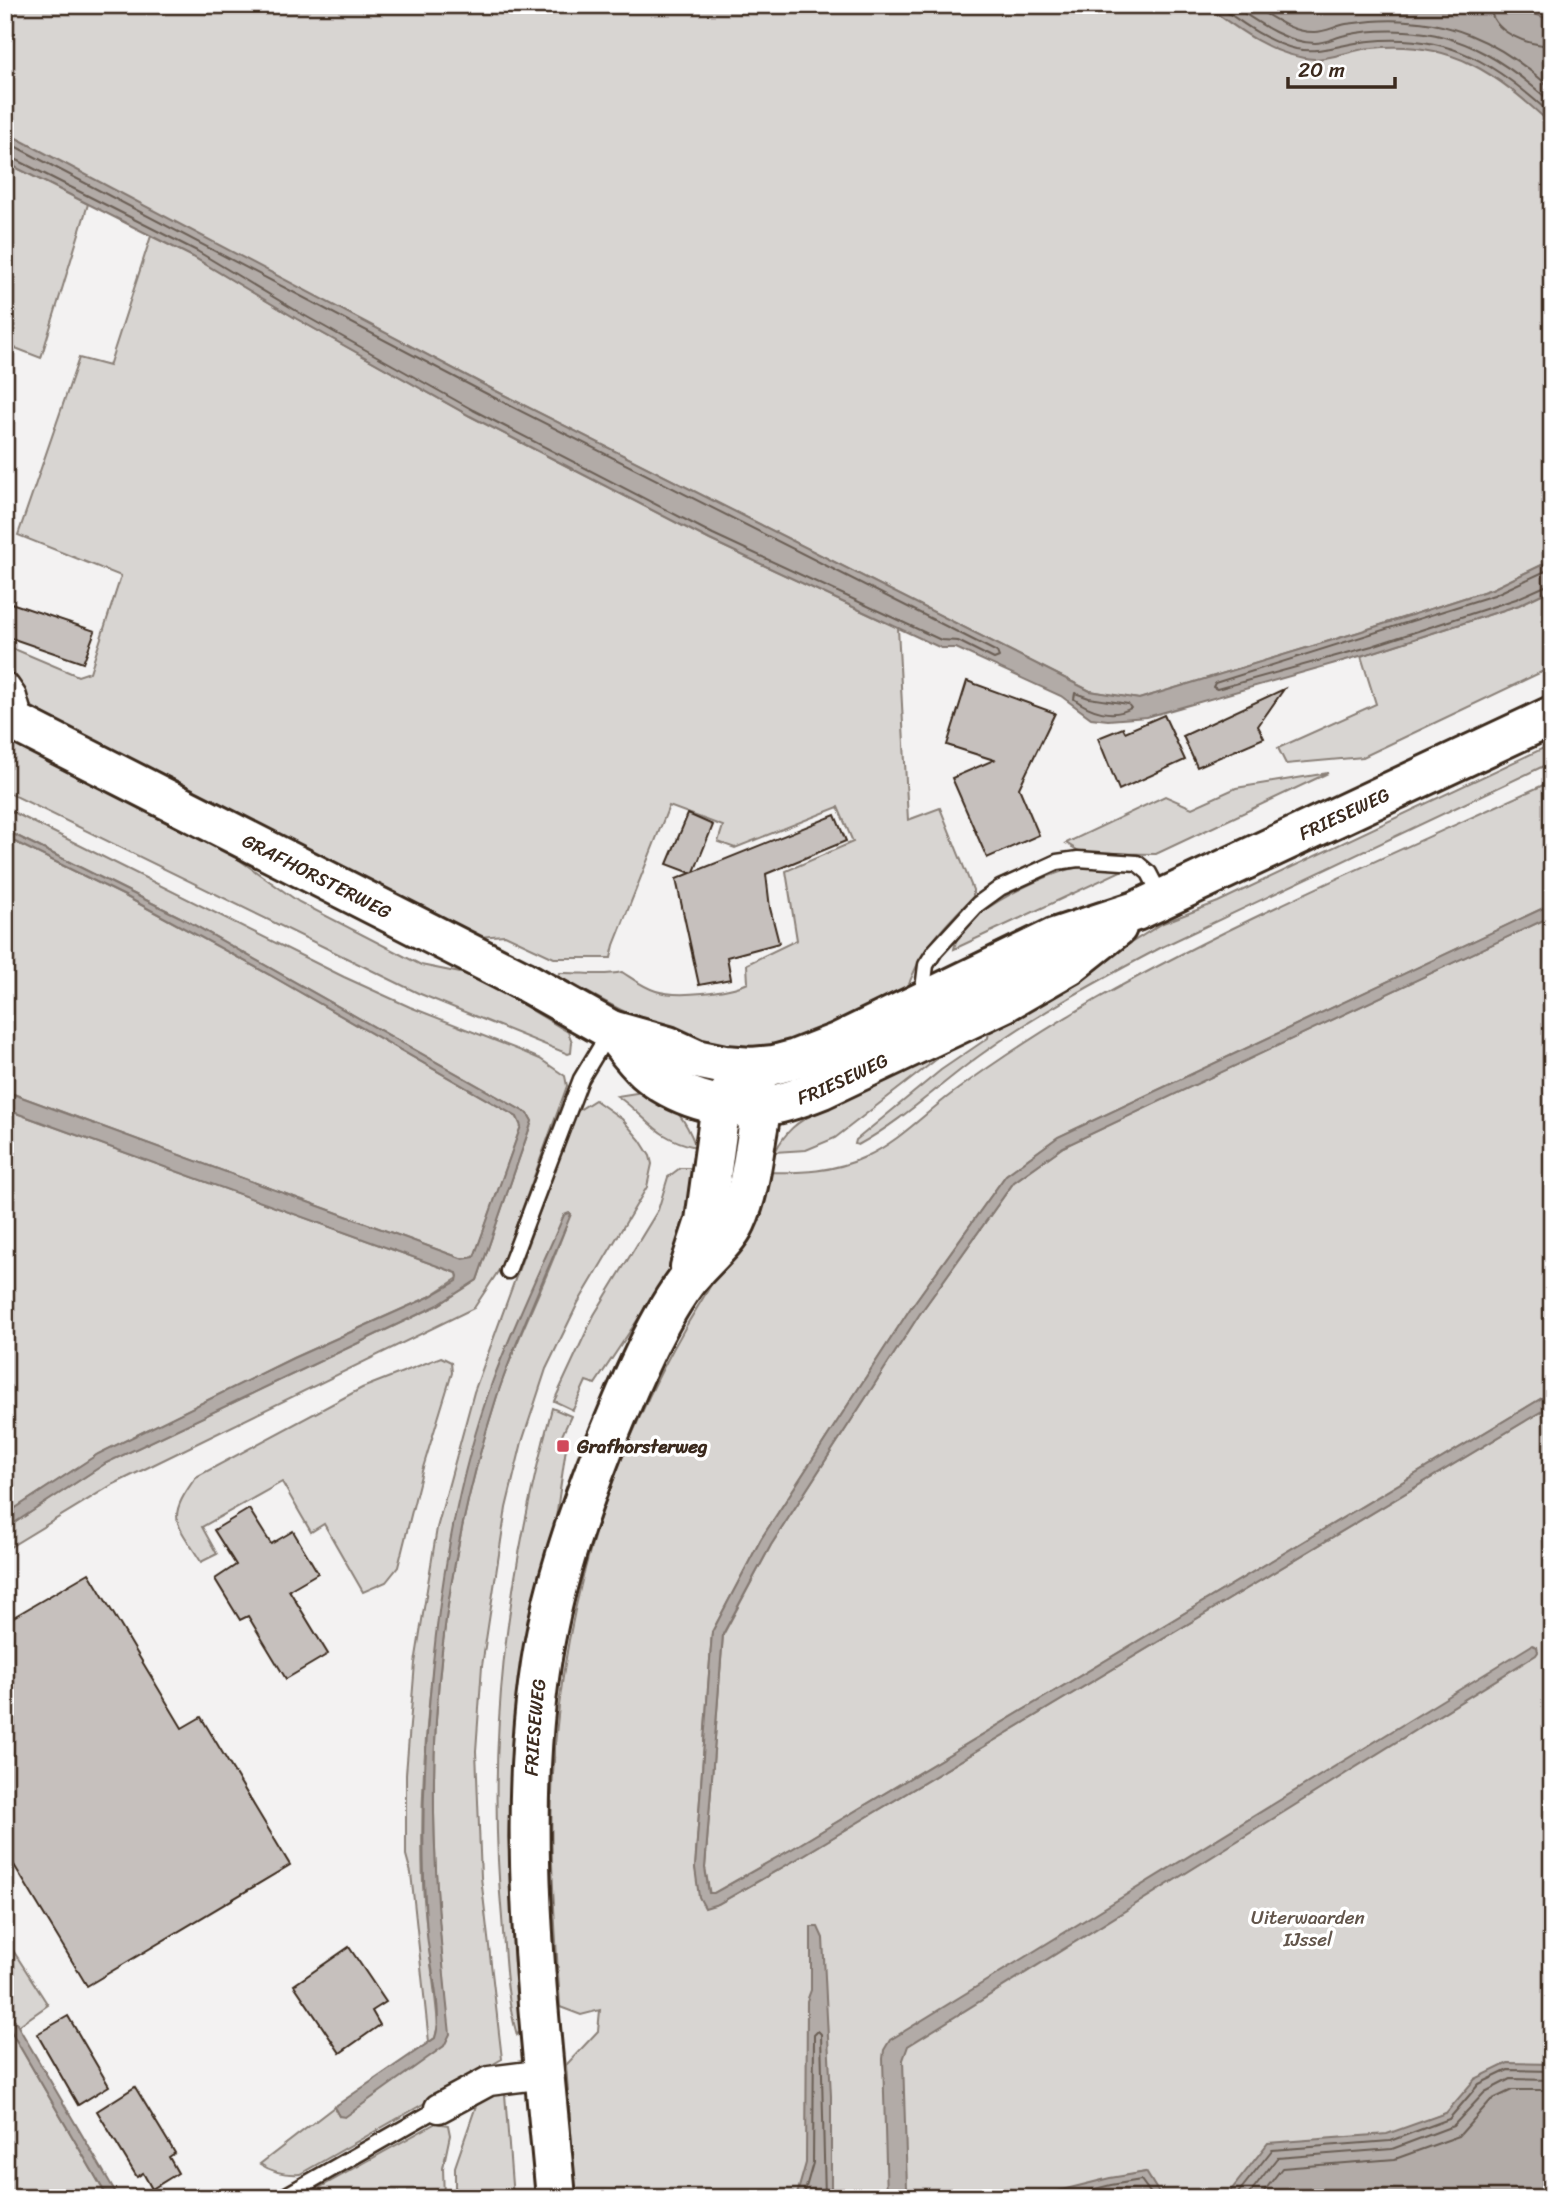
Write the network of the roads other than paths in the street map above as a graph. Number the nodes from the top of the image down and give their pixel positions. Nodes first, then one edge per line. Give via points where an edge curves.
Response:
1 (5, 687) edge
2 (1552, 716) edge
3 (13, 721) edge
4 (1149, 905) junction
5 (931, 1018) junction
6 (611, 1030) junction
7 (752, 1067) junction
8 (721, 1104) junction
9 (760, 1107) junction
10 (508, 1270) dead end
11 (685, 1283) junction
12 (545, 2074) junction
13 (439, 2108) joint
14 (281, 2198) edge
15 (556, 2198) edge

1 - 3 street, GRAFHORSTERWEG via 12,696
2 - 4 main road, FRIESEWEG
3 - 6 main road, GRAFHORSTERWEG via 522,980
4 - 5 main road, FRIESEWEG via 1054,938
4 - 5 lane via 1149,873 1137,863 1057,862 1000,888 978,904 926,965 922,986
5 - 7 main road, FRIESEWEG via 774,1065
5 - 9 main road, FRIESEWEG via 822,1089
6 - 7 main road, GRAFHORSTERWEG via 696,1059
6 - 8 main road, GRAFHORSTERWEG via 647,1072 672,1088
6 - 10 lane via 582,1079
7 - 8 main road, FRIESEWEG
7 - 9 main road, FRIESEWEG
8 - 9 main road, FRIESEWEG
8 - 11 main road, FRIESEWEG via 705,1221
9 - 11 main road, FRIESEWEG via 749,1177 735,1225
11 - 12 main road, FRIESEWEG via 642,1361 603,1449 548,1626 532,1750 530,1830
12 - 13 street via 489,2081
12 - 15 main road, FRIESEWEG
13 - 14 lane

